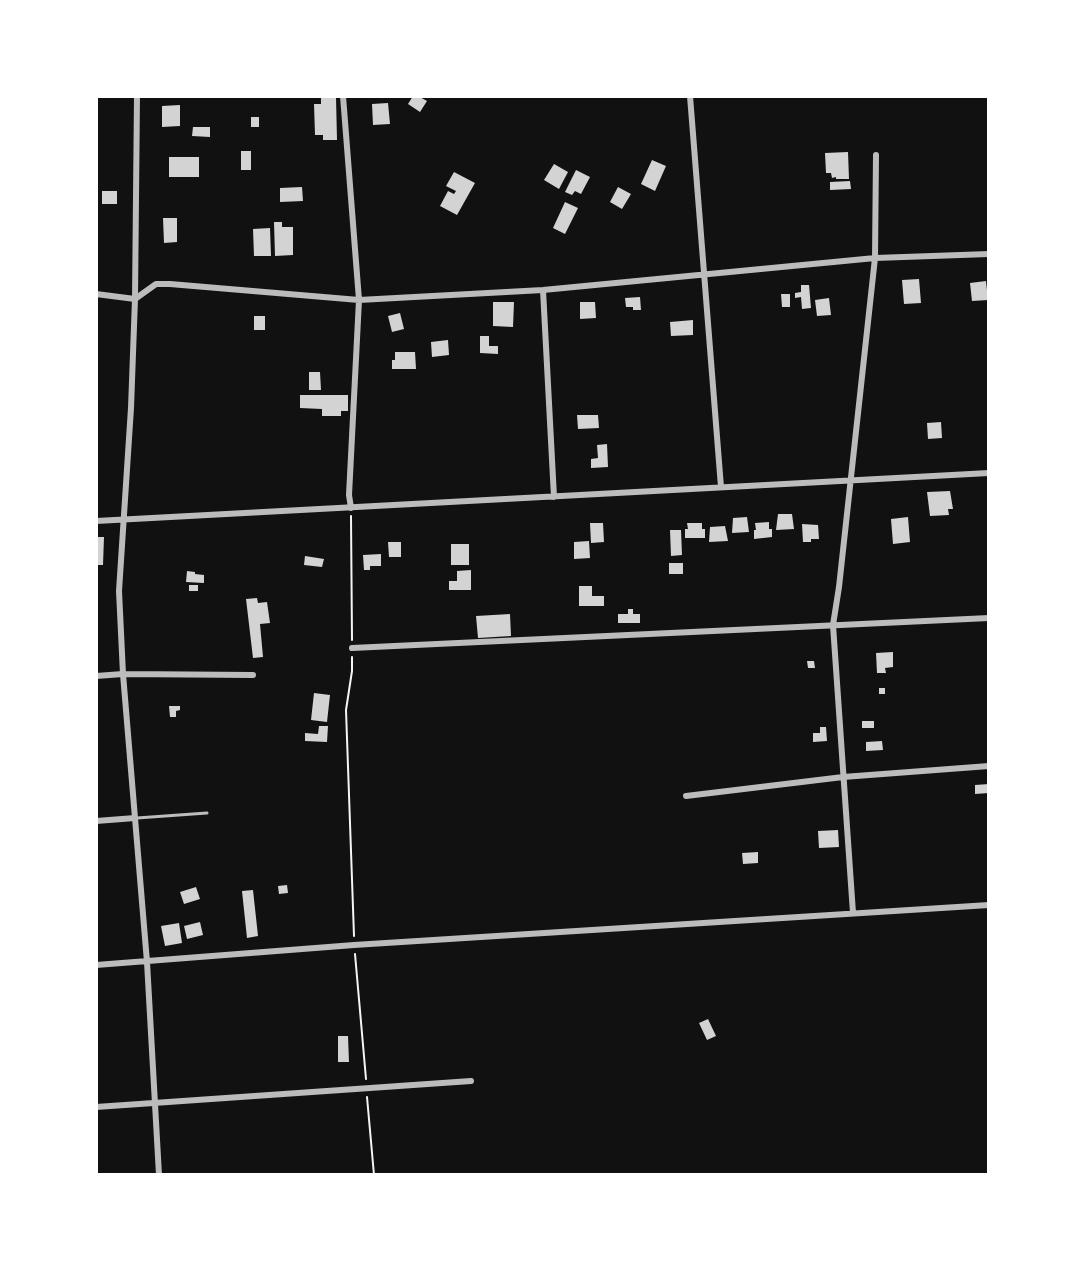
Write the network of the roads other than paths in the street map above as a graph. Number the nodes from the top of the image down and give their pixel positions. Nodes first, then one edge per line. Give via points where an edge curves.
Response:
1 (137, 96) edge
2 (343, 96) edge
3 (690, 96) edge
4 (876, 155) dead end
5 (989, 254) edge
6 (875, 258) junction
7 (705, 274) junction
8 (543, 290) junction
9 (96, 294) edge
10 (135, 299) junction
11 (359, 300) junction
12 (989, 473) edge
13 (850, 480) junction
14 (721, 487) junction
15 (554, 497) junction
16 (351, 508) junction
17 (123, 520) junction
18 (96, 521) edge
19 (989, 618) edge
20 (832, 625) junction
21 (352, 648) road end
22 (123, 674) junction
23 (253, 675) dead end
24 (96, 676) edge
25 (989, 766) edge
26 (843, 777) junction
27 (686, 796) dead end
28 (207, 813) dead end
29 (135, 818) junction
30 (96, 821) edge
31 (989, 905) edge
32 (853, 913) junction
33 (147, 962) junction
34 (96, 966) edge
35 (471, 1081) dead end
36 (155, 1102) junction
37 (96, 1107) edge
38 (159, 1175) edge

1 - 10 street
2 - 11 street
3 - 7 street
4 - 6 street
5 - 6 street
6 - 7 street
6 - 13 street
7 - 8 street
7 - 14 street
8 - 11 street
8 - 15 street
9 - 10 street
10 - 11 street via 156,284
10 - 17 street
11 - 16 street
12 - 13 street
13 - 14 street
13 - 20 street
14 - 15 street
15 - 16 street
16 - 17 street
17 - 18 street
17 - 22 street via 118,591
19 - 20 street
20 - 21 street
20 - 26 street
22 - 23 street
22 - 24 street
22 - 29 street
25 - 26 street
26 - 27 street
26 - 32 street
28 - 29 lane
29 - 30 street
29 - 33 street
31 - 32 street
32 - 33 street
33 - 34 street
33 - 36 street
35 - 36 street
36 - 37 street
36 - 38 street

